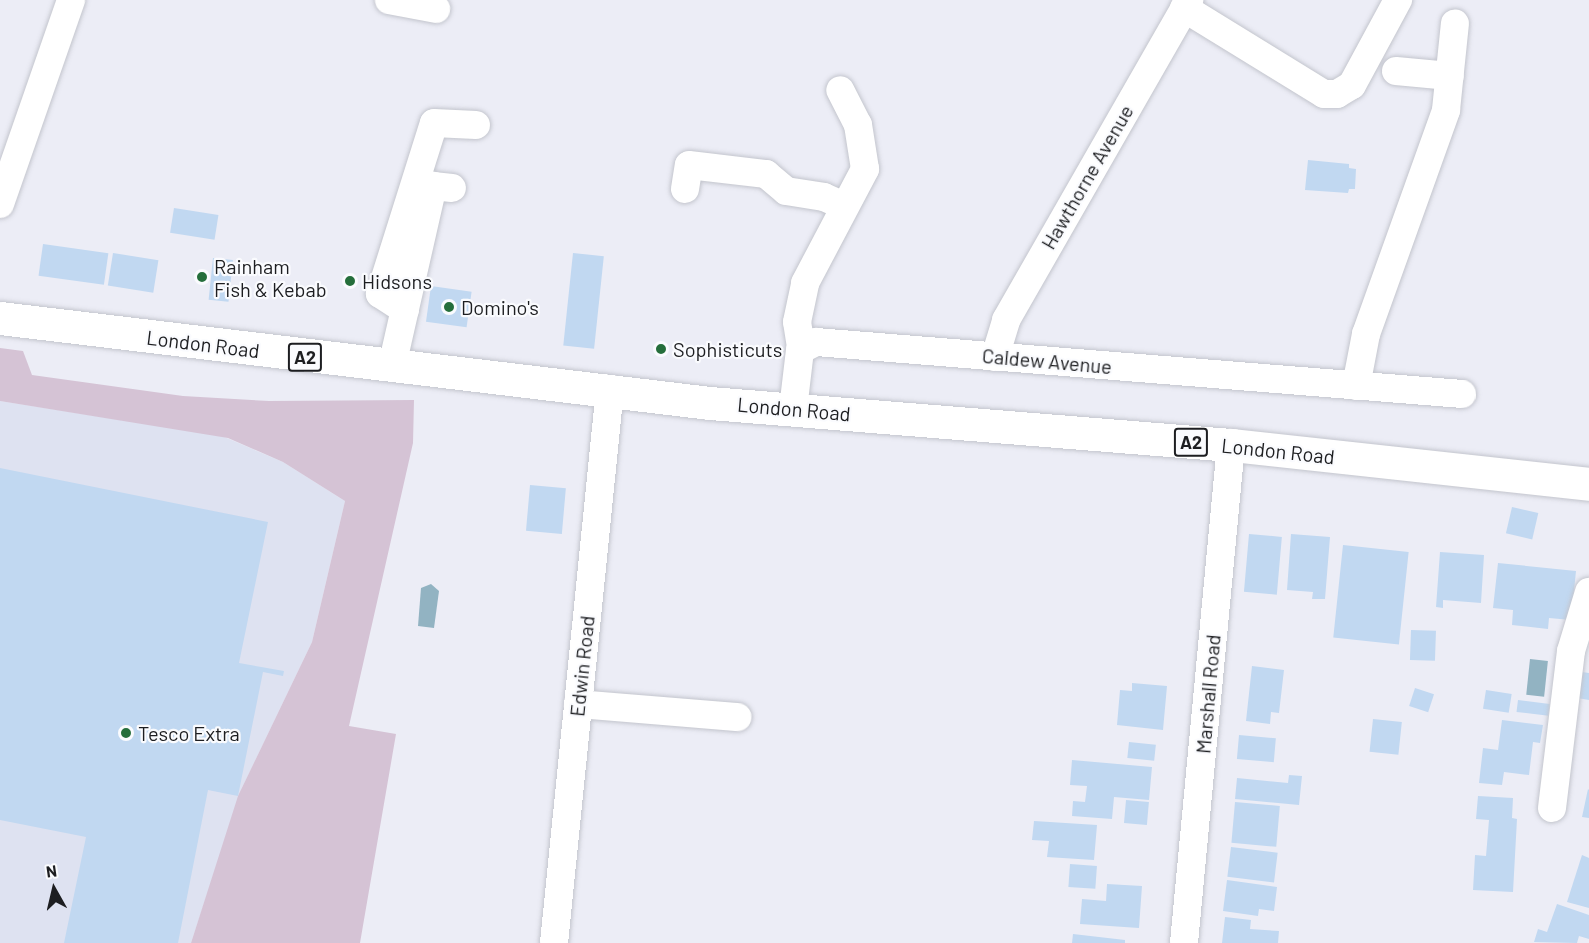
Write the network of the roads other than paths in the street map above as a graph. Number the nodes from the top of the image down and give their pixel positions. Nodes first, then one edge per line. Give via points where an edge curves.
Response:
1 (71, 0) edge
2 (389, 0) edge
3 (1398, 0) edge
4 (1187, 4) edge
5 (436, 9) dead end
6 (1455, 23) dead end
7 (1396, 71) dead end
8 (1450, 76) junction
9 (840, 90) dead end
10 (476, 125) dead end
11 (452, 188) dead end
12 (685, 189) dead end
13 (0, 204) edge
14 (844, 206) junction
15 (405, 310) junction
16 (0, 318) edge
17 (801, 347) junction
18 (994, 357) junction
19 (392, 366) junction
20 (1356, 386) junction
21 (610, 389) junction
22 (1462, 394) dead end
23 (793, 409) junction
24 (1230, 446) junction
25 (1589, 484) edge
26 (1589, 592) edge
27 (578, 704) junction
28 (737, 717) dead end
29 (1552, 808) dead end
30 (554, 943) edge
31 (1184, 943) edge

1 - 13 street
2 - 5 street
3 - 4 street via 1352,85 1337,94 1324,94
4 - 18 street, Hawthorne Avenue via 1016,302
6 - 8 street
7 - 8 street
8 - 20 street via 1441,127 1366,334
9 - 14 street via 858,125 865,169
10 - 15 street via 434,123 381,294
11 - 15 street via 434,186
12 - 14 street via 689,165 766,174 786,191 827,198
14 - 17 street via 803,288 797,322
15 - 19 street
16 - 19 main road, London Road / A2
17 - 18 street, Caldew Avenue via 818,342
17 - 23 street
18 - 20 street, Caldew Avenue
19 - 21 main road, London Road / A2
20 - 22 street, Caldew Avenue
21 - 23 main road, London Road / A2
21 - 27 street, Edwin Road
23 - 24 main road, London Road / A2
24 - 25 main road, London Road / A2
24 - 31 street, Marshall Road
26 - 29 street via 1571,651
27 - 28 street
27 - 30 street, Edwin Road

